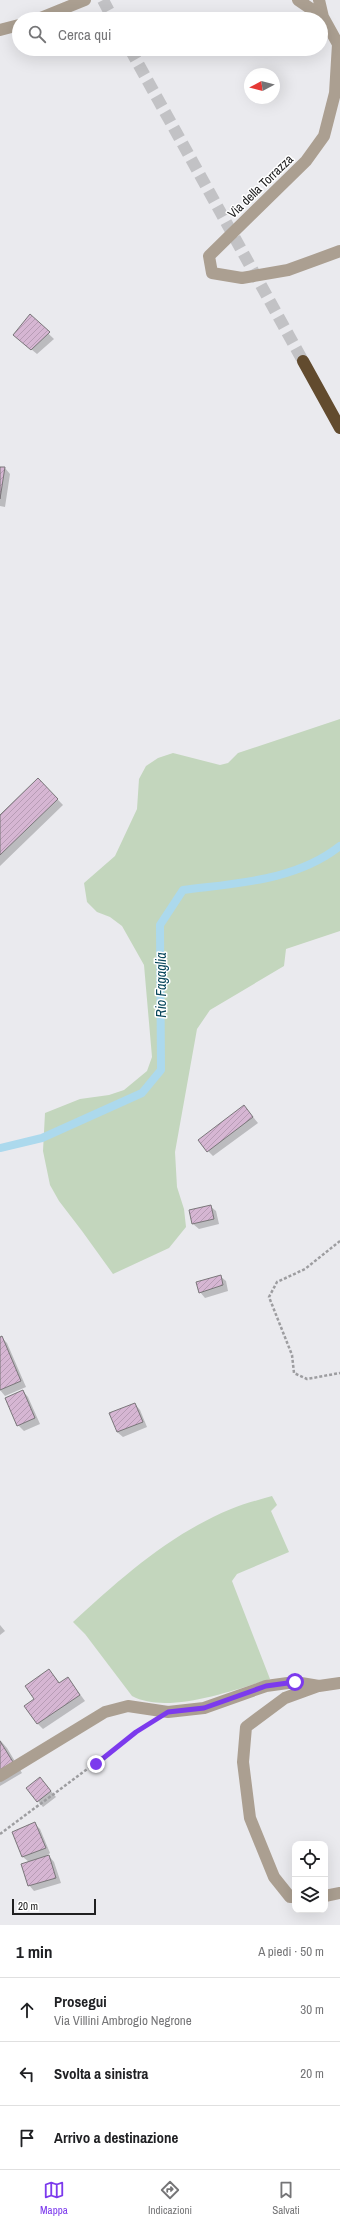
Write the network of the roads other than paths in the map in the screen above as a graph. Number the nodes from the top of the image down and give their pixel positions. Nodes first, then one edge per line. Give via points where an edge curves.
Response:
1 (84, 0) edge
2 (298, 0) edge
3 (319, 0) edge
4 (55, 12) edge
5 (316, 12) edge
6 (323, 12) edge
7 (328, 25) edge
8 (12, 27) edge
9 (0, 30) edge
10 (340, 251) edge
11 (303, 361) tunnel mouth
12 (340, 428) edge
13 (340, 1683) edge
14 (319, 1686) junction
15 (0, 1776) edge
16 (340, 1893) edge
17 (328, 1895) edge
18 (292, 1897) edge

1 - 4 street
2 - 5 street, Via della Torrazza
3 - 6 street
7 - 10 street, Via della Torrazza via 338,44 335,93 324,136 306,161 209,256 212,273 242,278 288,270
8 - 9 street
11 - 12 highway
13 - 14 street
14 - 15 street via 295,1682 266,1686 204,1708 168,1712 128,1706 105,1712
14 - 18 street via 285,1698 246,1726 243,1762 250,1818 274,1877
16 - 17 street

